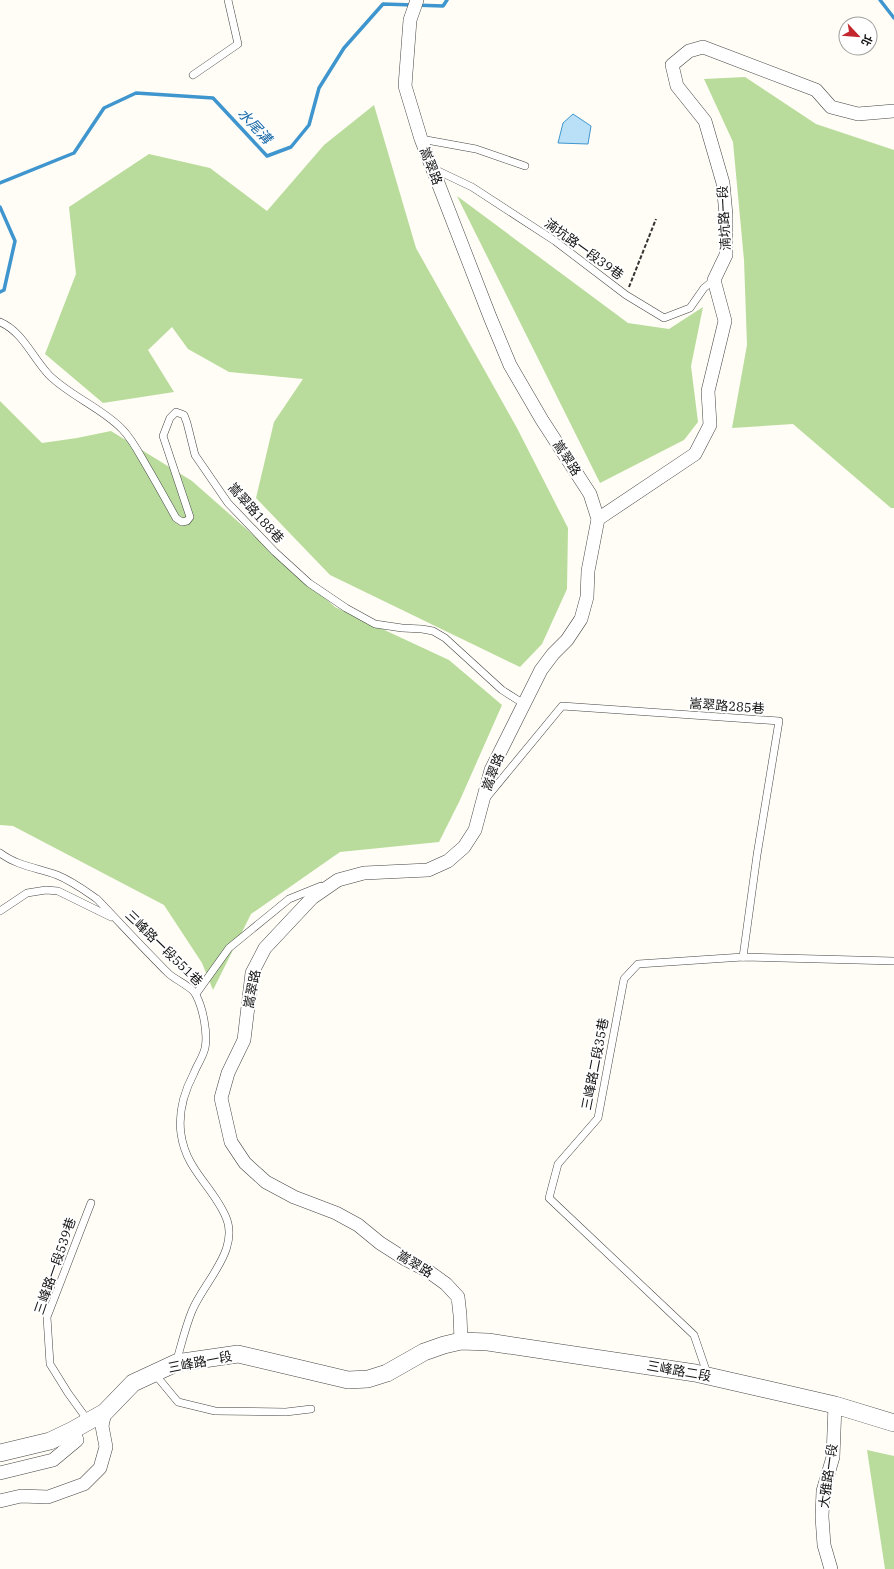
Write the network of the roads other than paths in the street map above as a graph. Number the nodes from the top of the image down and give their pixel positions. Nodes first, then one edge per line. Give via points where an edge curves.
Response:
1 (228, 0) edge
2 (417, 0) edge
3 (192, 76) dead end
4 (894, 110) edge
5 (421, 139) junction
6 (525, 166) dead end
7 (432, 168) junction
8 (714, 280) junction
9 (0, 322) edge
10 (598, 519) junction
11 (524, 704) junction
12 (482, 804) junction
13 (0, 853) edge
14 (338, 880) junction
15 (0, 911) edge
16 (117, 919) junction
17 (743, 957) junction
18 (894, 961) edge
19 (196, 994) junction
20 (91, 1203) dead end
21 (461, 1341) junction
22 (176, 1364) junction
23 (154, 1372) junction
24 (708, 1376) junction
25 (835, 1405) junction
26 (311, 1409) dead end
27 (105, 1412) junction
28 (89, 1422) junction
29 (894, 1423) edge
30 (73, 1430) junction
31 (0, 1453) edge
32 (0, 1473) edge
33 (0, 1501) edge
34 (831, 1569) edge

1 - 3 lane via 238,44
2 - 5 street, 嵩翠路 via 410,20 405,86
4 - 8 street, 湳坑路一段 via 858,114 831,107 816,90 703,47 689,51 672,66 677,86 705,121 723,183 726,255
5 - 6 lane via 476,149
5 - 7 street, 嵩翠路
7 - 8 lane, 湳坑路一段39巷 via 472,187 555,241 626,295 664,318 690,308 704,288
7 - 10 street, 嵩翠路 via 510,366 590,494
8 - 10 street via 725,321 708,391 710,425 695,454
9 - 11 lane, 嵩翠路188巷 via 18,334 49,375 123,429 176,518 182,522 190,517 164,436 170,418 176,412 184,415 195,456 228,503 275,552 310,583 346,608 376,624 433,631 445,638 502,690
10 - 11 street, 嵩翠路 via 581,619 541,670
11 - 12 street, 嵩翠路 via 491,770
12 - 14 street, 嵩翠路 via 476,830 464,847 448,862 428,870 364,872
12 - 17 lane, 嵩翠路285巷 via 562,706 779,722
13 - 16 lane, 三峰路一段551巷 via 14,862 72,882 97,899
14 - 19 lane via 289,898 229,948
14 - 21 street, 嵩翠路 via 312,898 290,919 265,948 252,973 244,1040 228,1073 221,1098 226,1124 231,1142 245,1163 266,1182 358,1225 380,1243 446,1284 458,1297
15 - 16 lane via 27,894 46,890 58,891
16 - 19 lane, 三峰路一段551巷 via 170,974
17 - 18 lane, 三峰路二段35巷
17 - 24 lane, 三峰路二段35巷 via 638,964 624,979 598,1118 558,1164 549,1198 694,1335
19 - 22 lane, 三峰路一段551巷 via 206,1038 184,1098 181,1135 195,1172 225,1214 229,1237 221,1260 192,1311
20 - 28 lane, 三峰路一段539巷 via 47,1317 50,1364
21 - 22 street, 三峰路一段 via 424,1352 386,1373 368,1379 348,1380 238,1354
21 - 24 street, 三峰路二段 via 488,1342
22 - 23 street, 三峰路一段
23 - 26 lane via 178,1402 215,1411 286,1412
23 - 27 street, 三峰路一段 via 133,1383
24 - 25 street, 三峰路二段
25 - 29 street, 三峰路二段
25 - 34 street, 大雅路一段 via 832,1457 823,1491 822,1517 824,1545
27 - 28 street, 三峰路一段
27 - 33 street via 102,1426 106,1447 100,1468 84,1484 48,1497 21,1496
28 - 30 street, 三峰路一段
30 - 31 street, 三峰路一段 via 50,1441
30 - 32 street via 77,1440 53,1460

